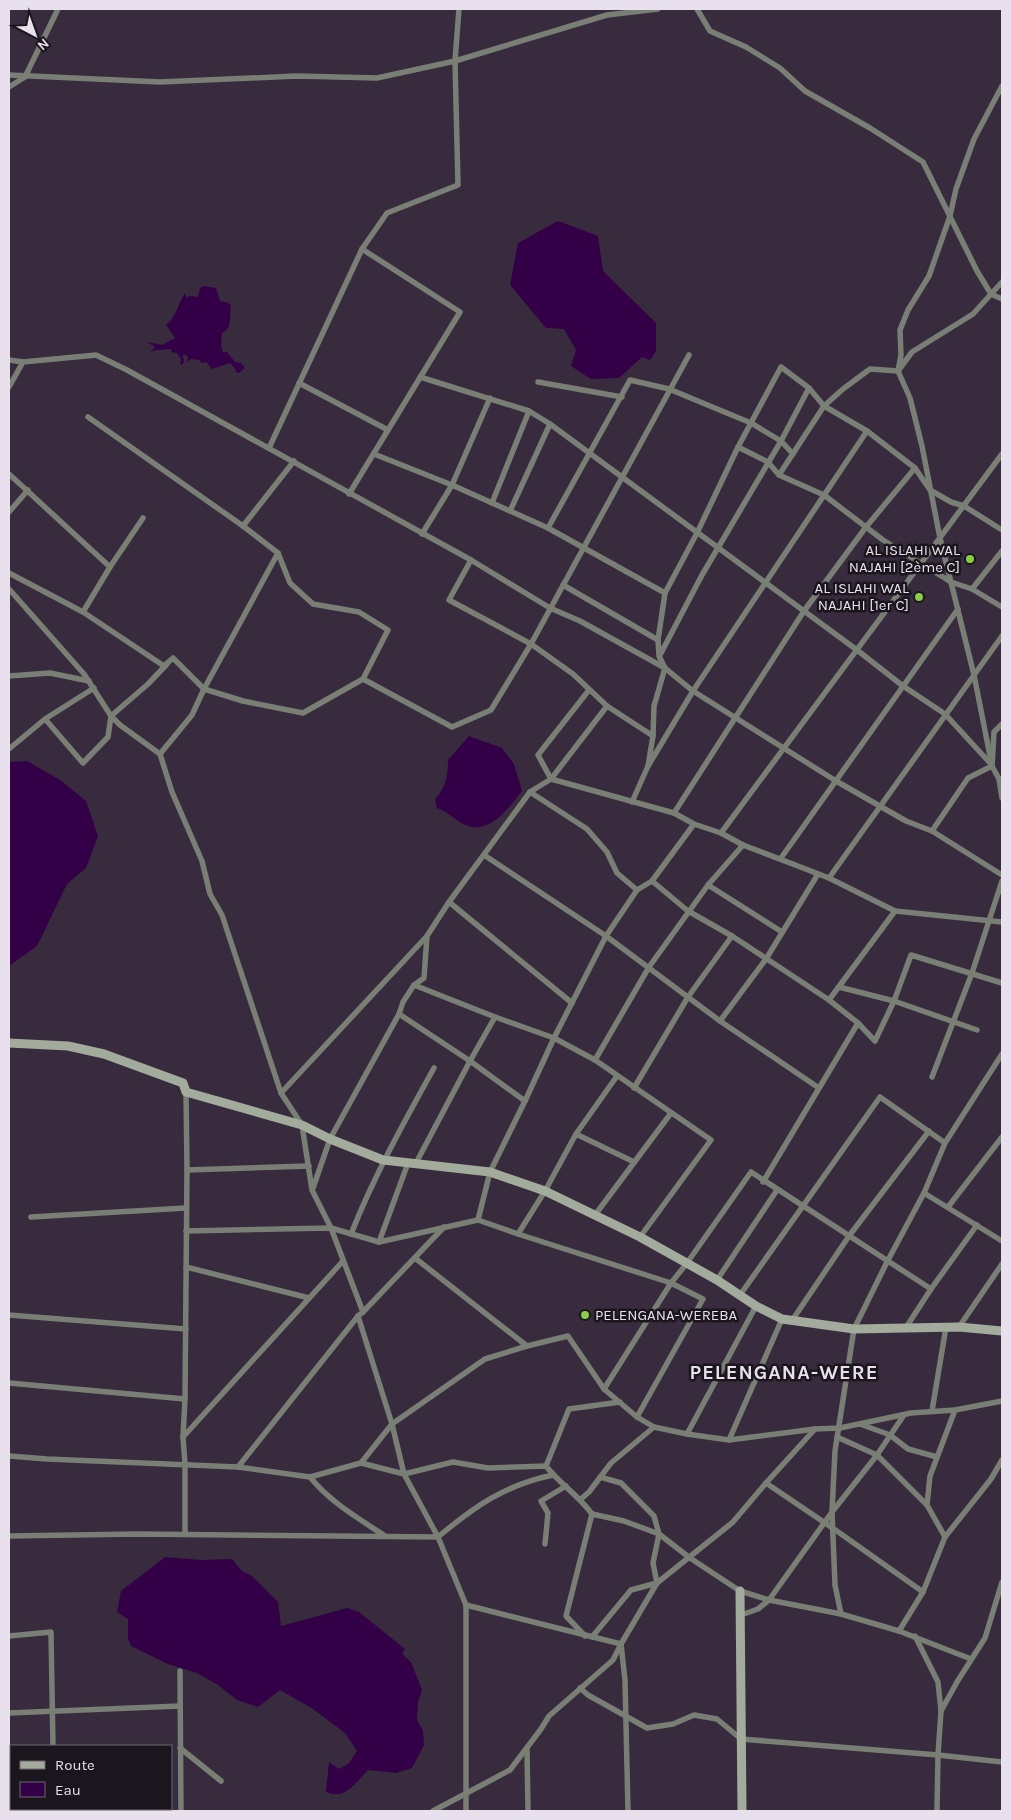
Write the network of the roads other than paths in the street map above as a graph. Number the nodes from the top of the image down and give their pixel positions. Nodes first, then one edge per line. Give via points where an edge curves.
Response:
1 (58, 9) edge
2 (459, 9) edge
3 (658, 9) edge
4 (697, 9) edge
5 (455, 61) junction
6 (9, 75) edge
7 (25, 77) junction
8 (1002, 86) edge
9 (9, 87) edge
10 (950, 216) junction
11 (362, 249) junction
12 (1002, 282) edge
13 (991, 294) junction
14 (1002, 299) edge
15 (689, 355) dead end
16 (9, 360) edge
17 (23, 362) junction
18 (898, 371) junction
19 (420, 377) junction
20 (538, 382) dead end
21 (299, 383) junction
22 (9, 387) edge
23 (809, 388) junction
24 (669, 389) junction
25 (622, 396) junction
26 (490, 398) junction
27 (824, 406) junction
28 (529, 411) junction
29 (88, 417) dead end
30 (751, 423) junction
31 (550, 424) junction
32 (388, 430) junction
33 (867, 432) junction
34 (781, 441) junction
35 (738, 447) junction
36 (269, 448) junction
37 (374, 454) junction
38 (590, 454) junction
39 (793, 454) junction
40 (1002, 454) edge
41 (294, 461) junction
42 (768, 462) junction
43 (915, 468) junction
44 (9, 474) edge
45 (779, 475) junction
46 (622, 478) junction
47 (452, 485) junction
48 (28, 490) junction
49 (930, 490) junction
50 (350, 494) junction
51 (824, 495) junction
52 (492, 503) junction
53 (964, 506) junction
54 (510, 511) junction
55 (9, 512) edge
56 (143, 518) dead end
57 (243, 526) junction
58 (866, 527) junction
59 (548, 528) junction
60 (1002, 530) edge
61 (697, 533) junction
62 (422, 534) junction
63 (940, 538) junction
64 (718, 548) junction
65 (584, 549) junction
66 (1002, 551) edge
67 (278, 553) junction
68 (471, 560) junction
69 (922, 563) junction
70 (110, 566) junction
71 (9, 573) edge
72 (765, 582) junction
73 (951, 582) junction
74 (563, 585) junction
75 (972, 588) junction
76 (9, 589) edge
77 (665, 593) junction
78 (1002, 607) edge
79 (550, 608) junction
80 (958, 609) junction
81 (804, 611) junction
82 (83, 612) junction
83 (1002, 636) edge
84 (658, 640) junction
85 (531, 644) junction
86 (857, 650) junction
87 (659, 656) junction
88 (173, 658) junction
89 (666, 668) junction
90 (974, 675) junction
91 (9, 676) edge
92 (363, 679) junction
93 (89, 681) junction
94 (903, 686) junction
95 (94, 688) junction
96 (204, 688) junction
97 (590, 690) junction
98 (693, 691) junction
99 (607, 706) junction
100 (945, 714) junction
101 (111, 716) junction
102 (737, 717) junction
103 (44, 719) junction
104 (1002, 724) edge
105 (653, 736) junction
106 (784, 748) junction
107 (9, 749) edge
108 (160, 754) junction
109 (648, 766) junction
110 (992, 766) junction
111 (551, 779) junction
112 (836, 781) junction
113 (530, 792) junction
114 (1002, 798) edge
115 (632, 802) junction
116 (880, 807) junction
117 (674, 813) junction
118 (694, 824) junction
119 (932, 830) junction
120 (721, 833) junction
121 (743, 844) junction
122 (484, 855) junction
123 (781, 858) junction
124 (818, 874) junction
125 (1002, 875) edge
126 (829, 878) junction
127 (652, 881) junction
128 (1002, 881) edge
129 (708, 884) junction
130 (637, 890) junction
131 (449, 902) junction
132 (688, 911) junction
133 (895, 911) junction
134 (989, 921) junction
135 (1002, 922) edge
136 (782, 932) junction
137 (427, 936) junction
138 (606, 936) junction
139 (732, 936) junction
140 (766, 959) junction
141 (649, 967) junction
142 (972, 973) junction
143 (1002, 983) edge
144 (414, 985) junction
145 (839, 987) junction
146 (688, 997) junction
147 (829, 1000) junction
148 (894, 1001) junction
149 (572, 1003) junction
150 (399, 1014) junction
151 (495, 1017) junction
152 (720, 1021) junction
153 (954, 1022) junction
154 (858, 1023) junction
155 (977, 1030) dead end
156 (554, 1038) junction
157 (9, 1043) edge
158 (1002, 1054) edge
159 (595, 1060) junction
160 (470, 1061) junction
161 (434, 1068) dead end
162 (617, 1076) junction
163 (932, 1077) dead end
164 (634, 1088) junction
165 (819, 1088) junction
166 (186, 1092) junction
167 (281, 1093) junction
168 (525, 1102) junction
169 (671, 1113) junction
170 (302, 1125) junction
171 (929, 1131) junction
172 (576, 1134) junction
173 (1002, 1137) edge
174 (330, 1139) junction
175 (945, 1143) junction
176 (383, 1160) junction
177 (634, 1162) junction
178 (412, 1163) junction
179 (309, 1166) junction
180 (187, 1170) junction
181 (490, 1172) junction
182 (763, 1182) junction
183 (312, 1190) junction
184 (777, 1190) junction
185 (545, 1191) junction
186 (924, 1193) junction
187 (803, 1206) junction
188 (948, 1207) junction
189 (186, 1208) junction
190 (595, 1215) junction
191 (31, 1217) dead end
192 (478, 1220) junction
193 (977, 1225) junction
194 (445, 1226) junction
195 (331, 1228) junction
196 (186, 1231) junction
197 (351, 1234) junction
198 (518, 1234) junction
199 (849, 1236) junction
200 (640, 1237) junction
201 (1002, 1241) edge
202 (378, 1242) junction
203 (415, 1258) junction
204 (343, 1261) junction
205 (887, 1262) junction
206 (687, 1263) junction
207 (1002, 1264) edge
208 (186, 1267) junction
209 (717, 1280) junction
210 (671, 1283) junction
211 (930, 1289) junction
212 (740, 1295) junction
213 (309, 1298) junction
214 (756, 1306) junction
215 (360, 1314) junction
216 (9, 1315) edge
217 (787, 1320) junction
218 (959, 1326) junction
219 (946, 1328) junction
220 (186, 1329) junction
221 (905, 1329) junction
222 (854, 1330) junction
223 (1002, 1331) edge
224 (527, 1346) junction
225 (9, 1383) edge
226 (604, 1389) junction
227 (186, 1399) junction
228 (1002, 1401) edge
229 (620, 1402) junction
230 (955, 1410) junction
231 (932, 1411) junction
232 (904, 1414) junction
233 (637, 1417) junction
234 (859, 1423) junction
235 (392, 1424) junction
236 (654, 1427) junction
237 (840, 1428) junction
238 (815, 1429) junction
239 (687, 1434) junction
240 (890, 1435) junction
241 (182, 1437) junction
242 (838, 1437) junction
243 (729, 1440) junction
244 (877, 1455) junction
245 (9, 1456) edge
246 (937, 1457) junction
247 (1002, 1460) edge
248 (361, 1463) junction
249 (186, 1464) junction
250 (546, 1466) junction
251 (238, 1467) junction
252 (404, 1474) junction
253 (553, 1475) junction
254 (310, 1477) junction
255 (600, 1477) junction
256 (766, 1483) junction
257 (566, 1486) junction
258 (581, 1499) junction
259 (926, 1505) junction
260 (832, 1512) junction
261 (592, 1514) junction
262 (825, 1523) junction
263 (834, 1529) junction
264 (185, 1534) junction
265 (659, 1534) junction
266 (9, 1536) edge
267 (385, 1536) junction
268 (438, 1537) junction
269 (945, 1537) junction
270 (545, 1544) dead end
271 (690, 1558) junction
272 (1002, 1582) edge
273 (657, 1583) junction
274 (740, 1591) junction
275 (923, 1592) junction
276 (769, 1600) junction
277 (466, 1605) junction
278 (841, 1614) junction
279 (740, 1615) junction
280 (899, 1631) junction
281 (9, 1636) edge
282 (585, 1636) junction
283 (915, 1636) junction
284 (592, 1637) junction
285 (621, 1644) junction
286 (971, 1659) junction
287 (180, 1671) dead end
288 (580, 1688) junction
289 (180, 1706) junction
290 (941, 1711) junction
291 (53, 1712) junction
292 (9, 1714) edge
293 (626, 1716) junction
294 (741, 1739) junction
295 (53, 1745) edge
296 (180, 1748) junction
297 (527, 1749) junction
298 (938, 1755) junction
299 (1002, 1762) edge
300 (221, 1781) dead end
301 (466, 1793) junction
302 (181, 1811) edge
303 (433, 1811) edge
304 (466, 1811) edge
305 (528, 1811) edge
306 (628, 1811) edge
307 (742, 1811) edge
308 (937, 1811) edge

1 - 7 street
2 - 5 street
3 - 5 street via 607,15
4 - 10 street via 710,31 746,47 780,68 805,91 924,162
5 - 7 street via 378,78 297,76 160,82
5 - 11 street via 458,185 386,214
6 - 7 street
7 - 9 street
8 - 10 street via 974,139
10 - 13 street
10 - 18 street via 930,276 908,310 900,330
11 - 19 street via 460,312
11 - 21 street
12 - 13 street
13 - 14 street
13 - 18 street via 973,314 912,352
15 - 24 street
16 - 17 street
17 - 22 street
17 - 36 street via 96,355
18 - 27 street via 870,369
18 - 49 street via 910,398
19 - 26 street
19 - 32 street
20 - 25 street
21 - 32 street
21 - 36 street
23 - 27 street
23 - 30 street via 782,367
23 - 34 street
24 - 25 street via 630,380
24 - 30 street
24 - 46 street
25 - 38 street
26 - 28 street
26 - 47 street
27 - 33 street
27 - 39 street
28 - 31 street
28 - 52 street
29 - 57 street
30 - 34 street
30 - 35 street
31 - 38 street
31 - 54 street
32 - 37 street
33 - 43 street
33 - 51 street
34 - 39 street
34 - 42 street
35 - 42 street
35 - 61 street
36 - 41 street
37 - 47 street
37 - 50 street
38 - 46 street
38 - 59 street
39 - 45 street
40 - 53 street
41 - 50 street
41 - 57 street
42 - 45 street
42 - 64 street
43 - 49 street
43 - 58 street
44 - 48 street
45 - 51 street
46 - 61 street
46 - 65 street
47 - 52 street
47 - 62 street
48 - 55 street
48 - 70 street
49 - 53 street
49 - 63 street
50 - 62 street
51 - 58 street
51 - 72 street
52 - 54 street
53 - 60 street
53 - 63 street
54 - 59 street
56 - 70 street
57 - 67 street
58 - 69 street
58 - 81 street
59 - 65 street
61 - 64 street
61 - 77 street
62 - 68 street
63 - 69 street
63 - 73 street
64 - 72 street
64 - 87 street
65 - 74 street
65 - 77 street
66 - 75 street
67 - 92 street via 290,583 313,604 359,612 388,630
67 - 96 street
68 - 79 street
68 - 85 street via 449,600
69 - 73 street
69 - 86 street
70 - 82 street
71 - 82 street
72 - 81 street
72 - 98 street
73 - 75 street
73 - 80 street
74 - 79 street
74 - 84 street
75 - 78 street
76 - 93 street
77 - 84 street
79 - 85 street
79 - 89 street
80 - 90 street
80 - 94 street
81 - 86 street
81 - 102 street
82 - 88 street via 164,666
83 - 90 street
84 - 87 street
85 - 92 street via 491,710 452,727
85 - 97 street
86 - 94 street
86 - 106 street
87 - 89 street
88 - 96 street
88 - 101 street
89 - 98 street
89 - 105 street via 654,706
90 - 100 street
90 - 110 street
91 - 93 street via 50,674
92 - 96 street via 303,713 243,702
93 - 95 street
94 - 100 street
94 - 112 street
95 - 101 street
95 - 103 street
96 - 108 street via 192,715
97 - 99 street
97 - 111 street via 538,755
98 - 102 street
98 - 109 street
99 - 105 street
99 - 111 street
100 - 110 street
100 - 116 street
101 - 103 street via 108,737 83,763
101 - 108 street
102 - 106 street
102 - 117 street
103 - 107 street
104 - 110 street via 994,732
105 - 109 street
106 - 112 street
106 - 120 street
108 - 167 street via 172,792 202,861 210,894 222,915
109 - 115 street
110 - 114 street
110 - 119 street via 968,778
111 - 113 street
111 - 115 street
112 - 116 street
112 - 123 street
113 - 122 street
113 - 130 street via 587,829 607,852 617,873
115 - 117 street
116 - 119 street
116 - 126 street
117 - 118 street
118 - 120 street
118 - 127 street
119 - 125 street
120 - 121 street
121 - 123 street
121 - 129 street
122 - 131 street
122 - 138 street
123 - 124 street
124 - 126 street
124 - 136 street
126 - 133 street
127 - 130 street
127 - 132 street
128 - 134 street
129 - 132 street
129 - 136 street
130 - 138 street
131 - 137 street
131 - 149 street
132 - 139 street
132 - 141 street
133 - 134 street
133 - 145 street
134 - 135 street
134 - 142 street
136 - 140 street
137 - 144 street via 424,978
137 - 167 street
138 - 141 street
138 - 149 street
139 - 140 street
139 - 146 street
140 - 147 street
140 - 152 street
141 - 146 street
141 - 159 street
142 - 143 street
142 - 148 street via 911,955
142 - 153 street
144 - 150 street
144 - 151 street
145 - 147 street
145 - 148 street
146 - 152 street
146 - 164 street
147 - 154 street
148 - 153 street
148 - 154 street via 875,1041
149 - 156 street
150 - 160 street
150 - 174 street
151 - 156 street
151 - 160 street
152 - 165 street
153 - 155 street
153 - 163 street
154 - 165 street
156 - 159 street
156 - 168 street
157 - 166 street via 68,1046 104,1054 183,1083
158 - 175 street
159 - 162 street
160 - 168 street
160 - 178 street
161 - 176 street
162 - 164 street
162 - 172 street
164 - 169 street
165 - 182 street
166 - 170 street
166 - 180 street
167 - 170 street
168 - 181 street
169 - 177 street
169 - 200 street via 711,1140
170 - 174 street
170 - 179 street
171 - 175 street
171 - 187 street via 880,1097
171 - 199 street
172 - 177 street
172 - 185 street
173 - 188 street
174 - 176 street
174 - 183 street
175 - 186 street
176 - 178 street
176 - 197 street
177 - 190 street
178 - 181 street
178 - 202 street
179 - 180 street
179 - 183 street
180 - 189 street
181 - 185 street
181 - 192 street
182 - 184 street
182 - 206 street via 751,1172
183 - 195 street
184 - 187 street
184 - 209 street
185 - 190 street
185 - 198 street
186 - 188 street
186 - 205 street
187 - 199 street
187 - 212 street
188 - 193 street
189 - 191 street
189 - 196 street
190 - 200 street
192 - 194 street
192 - 198 street
193 - 201 street
193 - 211 street
194 - 202 street
194 - 203 street
195 - 196 street
195 - 197 street
195 - 204 street
196 - 208 street
197 - 202 street
198 - 210 street
199 - 205 street
199 - 217 street
200 - 206 street
203 - 215 street
203 - 224 street
204 - 213 street
204 - 215 street
205 - 211 street
205 - 222 street
206 - 209 street
206 - 210 street
207 - 218 street
208 - 213 street
208 - 220 street
209 - 212 street
210 - 226 street
210 - 233 street via 702,1299
211 - 221 street
212 - 214 street
213 - 241 street
214 - 217 street
214 - 239 street
215 - 235 street
215 - 251 street
216 - 220 street
217 - 222 street
217 - 243 street
218 - 219 street
218 - 223 street
219 - 221 street
219 - 231 street
220 - 227 street
221 - 222 street
222 - 237 street
224 - 226 street via 568,1336
224 - 235 street via 485,1359
225 - 227 street
226 - 229 street
227 - 241 street
228 - 230 street
229 - 233 street
229 - 250 street via 569,1409
230 - 231 street
230 - 246 street
231 - 232 street
232 - 234 street
232 - 240 street
233 - 236 street
234 - 237 street
234 - 240 street
235 - 248 street
235 - 252 street
236 - 239 street
236 - 255 street via 611,1462
237 - 238 street
237 - 242 street
238 - 243 street
238 - 256 street
239 - 243 street
240 - 244 street
240 - 246 street via 908,1449
241 - 249 street
242 - 244 street
242 - 260 street
244 - 259 street
244 - 260 street
245 - 249 street
246 - 259 street via 930,1476
247 - 269 street
248 - 252 street
248 - 254 street
249 - 251 street
249 - 264 street
250 - 252 street via 488,1468 453,1462
250 - 253 street
251 - 254 street
252 - 268 street
253 - 257 street
253 - 268 street via 507,1489 468,1512
254 - 267 street via 321,1491
255 - 258 street
255 - 265 street via 621,1483 638,1498 654,1516
256 - 262 street
256 - 271 street via 733,1522
257 - 258 street
257 - 270 street via 541,1501 548,1512
258 - 261 street
259 - 269 street
260 - 262 street
260 - 263 street
261 - 265 street
261 - 282 street via 566,1616
262 - 263 street
262 - 276 street
263 - 275 street
263 - 278 street via 835,1585
264 - 266 street
264 - 267 street
265 - 271 street
265 - 273 street via 653,1563
267 - 268 street
268 - 277 street
269 - 275 street
271 - 273 street
271 - 274 street
272 - 286 street via 985,1638
273 - 284 street via 631,1590
273 - 285 street
274 - 276 street
274 - 279 street
275 - 280 street
276 - 278 street
276 - 279 street via 758,1609
277 - 282 street
277 - 301 street
278 - 280 street
279 - 294 street
280 - 283 street
281 - 291 street via 51,1632
282 - 284 street
283 - 286 street
283 - 290 street via 938,1682
284 - 285 street
285 - 288 street via 613,1660
285 - 293 street
286 - 290 street
287 - 289 street
288 - 293 street
288 - 297 street via 549,1716
289 - 291 street
289 - 296 street
290 - 298 street
291 - 292 street
291 - 295 street
293 - 294 street via 647,1728 673,1724 694,1715 717,1719
293 - 306 street
294 - 298 street
294 - 307 street
296 - 300 street
296 - 302 street
297 - 301 street via 510,1770
297 - 305 street
298 - 299 street
298 - 308 street
301 - 303 street
301 - 304 street

